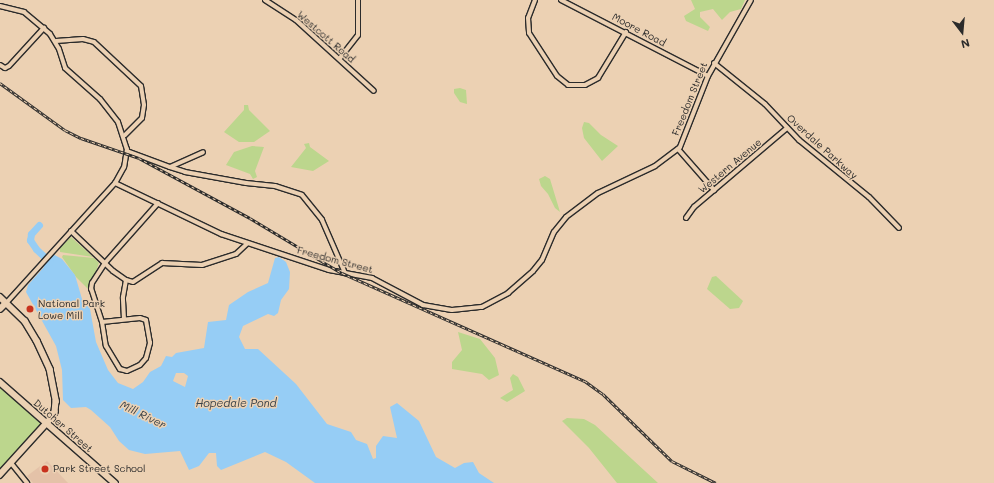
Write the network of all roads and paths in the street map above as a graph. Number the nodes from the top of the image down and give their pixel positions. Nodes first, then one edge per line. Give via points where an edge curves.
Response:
1 (265, 0) edge
2 (358, 0) edge
3 (535, 0) edge
4 (561, 0) edge
5 (751, 0) edge
6 (0, 6) edge
7 (44, 28) junction
8 (626, 32) junction
9 (56, 41) junction
10 (340, 58) junction
11 (714, 64) junction
12 (0, 65) edge
13 (708, 76) junction
14 (374, 91) dead end
15 (787, 128) junction
16 (125, 135) junction
17 (678, 149) junction
18 (127, 151) junction
19 (203, 152) dead end
20 (170, 167) junction
21 (115, 183) junction
22 (714, 190) junction
23 (158, 203) junction
24 (686, 218) dead end
25 (899, 228) dead end
26 (71, 231) junction
27 (248, 243) junction
28 (105, 263) junction
29 (346, 273) junction
30 (126, 280) junction
31 (0, 298) edge
32 (6, 303) junction
33 (0, 309) edge
34 (124, 320) junction
35 (102, 322) junction
36 (0, 382) edge
37 (46, 424) junction
38 (11, 463) junction
39 (0, 475) edge
40 (27, 483) edge
41 (115, 483) edge

1 - 10 street, Westcott Road via 296,20
2 - 10 street via 358,35
3 - 8 street via 528,18 530,33 557,76 568,85 585,85 598,78
4 - 8 street, Moore Road
5 - 11 street, Freedom Street
6 - 7 street via 24,12
7 - 9 street
7 - 12 street via 9,66 5,68
8 - 13 street, Moore Road
9 - 16 street via 65,68 100,99
9 - 16 street via 83,39 94,42 140,86 144,105 142,118
10 - 14 street, Westcott Road
11 - 13 street, Freedom Street
11 - 15 street, Overdale Parkway via 758,97
13 - 17 street, Freedom Street via 684,142
15 - 22 street, Western Avenue
15 - 25 street, Overdale Parkway via 869,197
16 - 18 street
17 - 22 street
17 - 29 street, Freedom Street via 655,166 598,193 566,217 554,232 539,264 508,293 486,305 470,310 434,308 409,300 372,278
18 - 20 street
18 - 21 street via 124,168
19 - 20 street via 180,165
20 - 29 street via 185,172 275,186 302,195 322,220
21 - 23 street, Freedom Street
21 - 26 street
22 - 24 street, Western Avenue via 694,207
23 - 27 street, Freedom Street via 221,234
23 - 28 street
26 - 28 street
26 - 32 street
27 - 29 street, Freedom Street
27 - 30 street via 236,254 202,265 162,263 136,281
28 - 30 street
28 - 35 street via 94,277 91,289
30 - 34 street via 123,297
31 - 32 street
32 - 33 street
32 - 37 street via 29,327 50,369 56,409
34 - 35 street
34 - 35 street via 145,318 150,334 146,358 136,368 127,371 120,369 112,361 104,340
36 - 37 street, Dutcher Street
37 - 38 street
37 - 41 street, Dutcher Street
38 - 39 street
38 - 40 street

